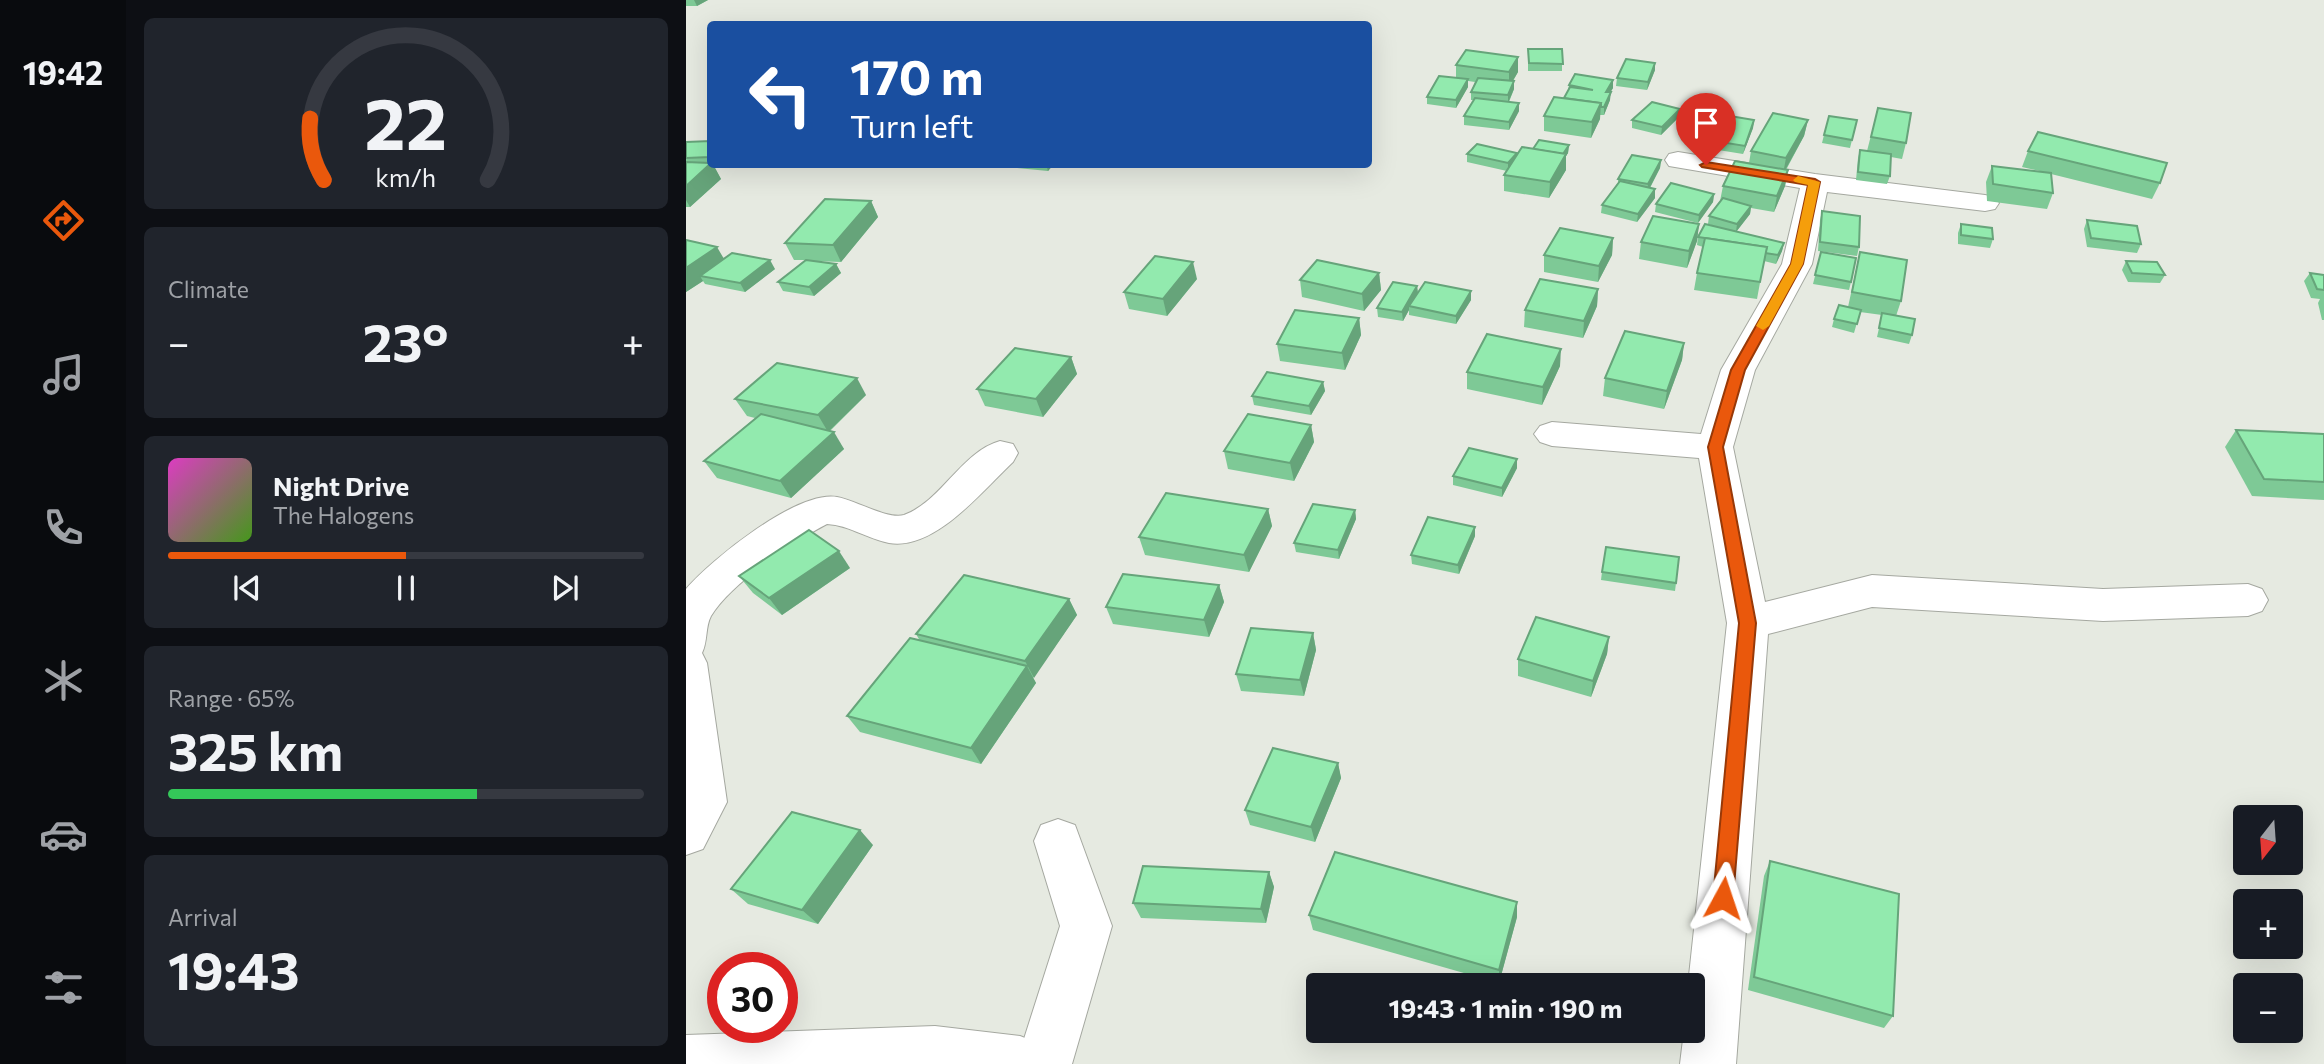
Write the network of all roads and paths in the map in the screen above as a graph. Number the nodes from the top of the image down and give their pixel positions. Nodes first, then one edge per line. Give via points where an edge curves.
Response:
1 (1678, 160) dead end
2 (1815, 182) junction
3 (1985, 203) dead end
4 (1552, 434) dead end
5 (1715, 447) junction
6 (1000, 453) dead end
7 (2248, 600) dead end
8 (1748, 623) junction
9 (686, 643) edge
10 (686, 663) edge
11 (686, 833) edge
12 (1058, 841) dead end
13 (686, 1063) edge
14 (1020, 1064) edge
15 (1044, 1064) edge
16 (1708, 1064) edge

1 - 2 main road
2 - 3 main road
2 - 5 main road via 1797,264 1738,370
4 - 5 main road
5 - 8 main road
6 - 9 main road via 927,518 907,529 883,527 828,510 796,522 706,593 688,619
7 - 8 main road via 2103,605 1872,591
8 - 16 main road
10 - 11 main road via 703,803
12 - 15 main road via 1086,926
13 - 14 main road via 935,1054

